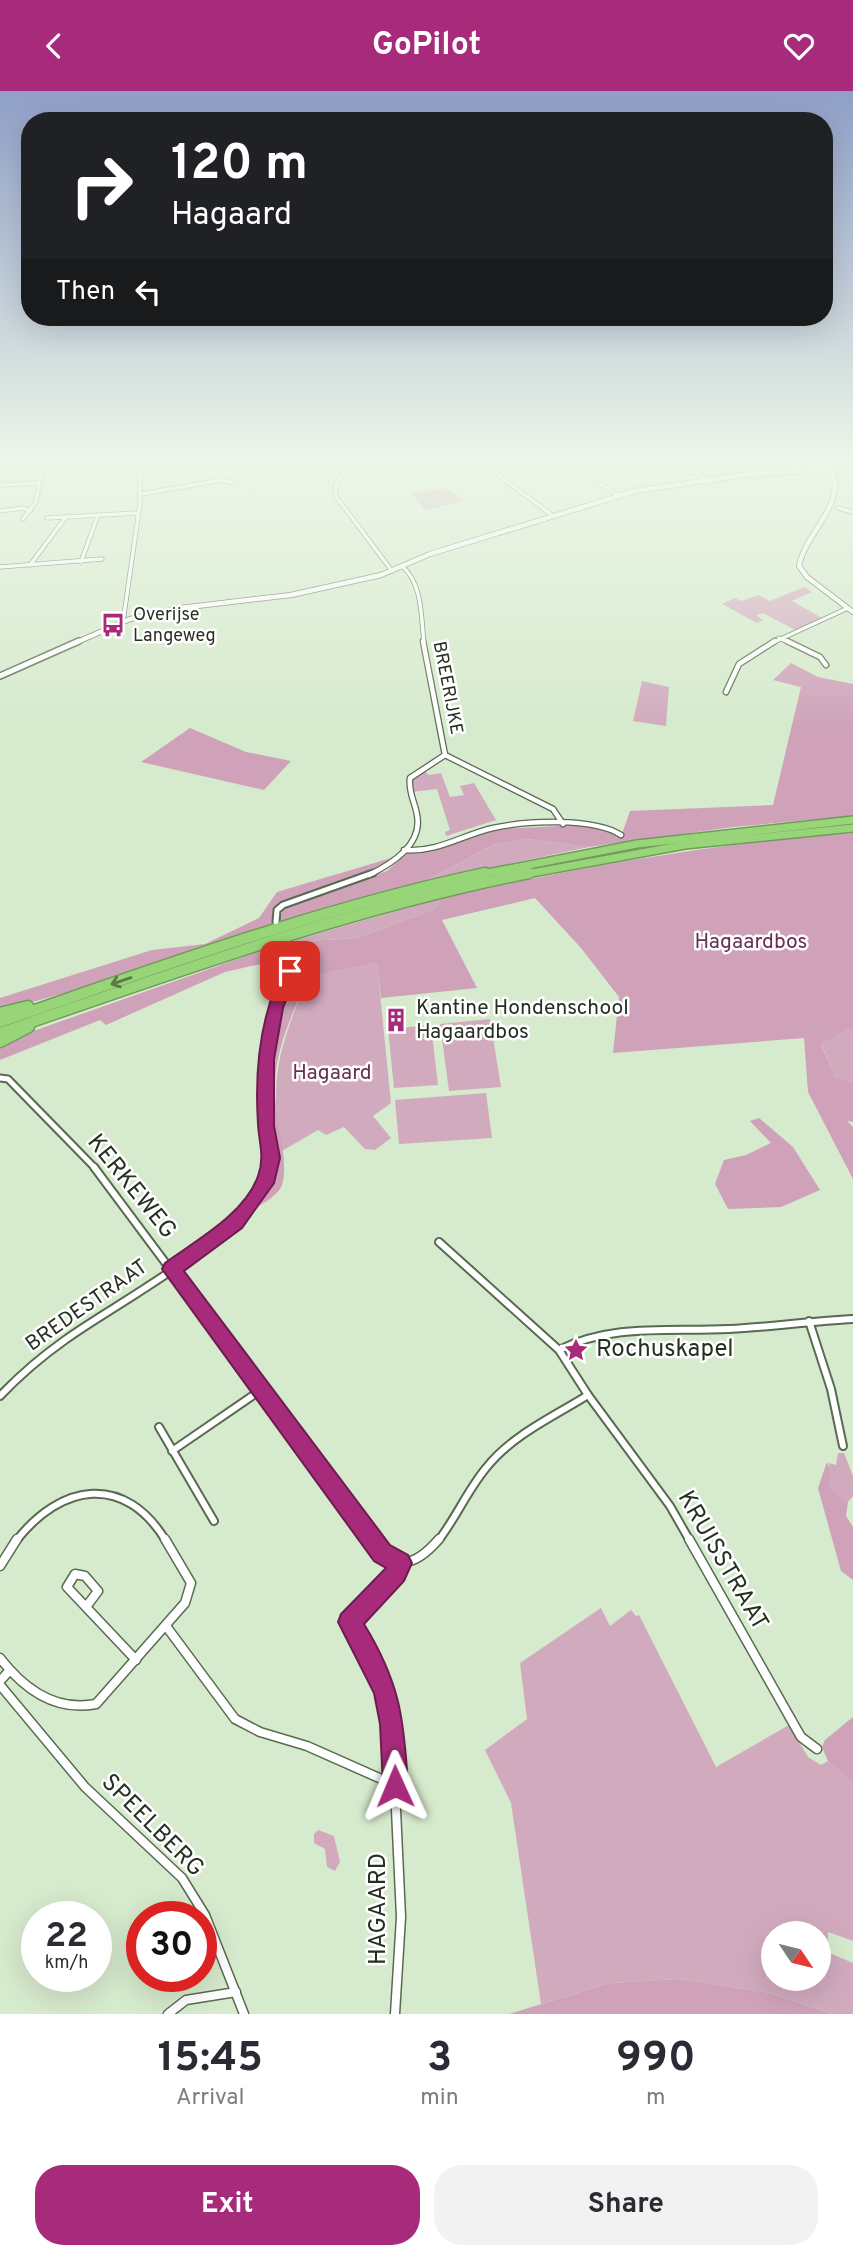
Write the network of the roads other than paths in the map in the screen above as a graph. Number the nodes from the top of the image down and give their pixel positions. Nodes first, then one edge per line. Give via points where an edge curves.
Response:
1 (41, 550) edge
2 (85, 550) edge
3 (133, 550) edge
4 (376, 550) edge
5 (450, 550) edge
6 (805, 550) edge
7 (102, 559) dead end
8 (81, 562) junction
9 (30, 565) junction
10 (402, 566) junction
11 (0, 567) edge
12 (392, 571) junction
13 (848, 608) junction
14 (853, 612) edge
15 (123, 622) junction
16 (779, 638) junction
17 (826, 665) dead end
18 (0, 676) edge
19 (726, 692) dead end
20 (445, 755) junction
21 (853, 820) edge
22 (563, 824) junction
23 (853, 828) edge
24 (621, 835) dead end
25 (404, 850) junction
26 (276, 922) dead end
27 (288, 945) dead end
28 (83, 994) junction
29 (0, 1013) edge
30 (37, 1021) junction
31 (0, 1022) edge
32 (0, 1033) edge
33 (0, 1042) edge
34 (0, 1078) edge
35 (439, 1242) dead end
36 (171, 1269) junction
37 (853, 1319) edge
38 (809, 1321) junction
39 (559, 1350) junction
40 (261, 1390) junction
41 (589, 1395) junction
42 (0, 1396) edge
43 (159, 1427) dead end
44 (844, 1446) dead end
45 (172, 1451) junction
46 (214, 1521) dead end
47 (401, 1563) junction
48 (0, 1566) edge
49 (86, 1607) dead end
50 (166, 1626) junction
51 (0, 1658) edge
52 (136, 1660) junction
53 (9, 1671) junction
54 (18, 1681) junction
55 (0, 1683) edge
56 (7, 1694) junction
57 (817, 1749) dead end
58 (395, 1786) junction
59 (236, 1992) junction
60 (168, 2014) edge
61 (244, 2014) edge
62 (395, 2014) edge

1 - 9 street
2 - 8 street
3 - 15 street
4 - 12 street
5 - 10 street
6 - 13 street via 799,562 807,577
7 - 8 street
8 - 9 street
9 - 11 street
10 - 12 street
10 - 20 street, BREERIJKE via 420,600 424,649
12 - 15 street via 315,591 180,608
13 - 14 street
13 - 16 street
15 - 18 street
16 - 17 street via 820,657
16 - 19 street via 737,667
20 - 22 street via 553,809
20 - 25 street, BREERIJKE via 410,778 418,824
21 -> 28 highway via 650,842 472,876 339,910
22 - 24 street via 607,827
22 - 25 street via 501,827 430,851
23 - 30 highway via 656,850 477,884 342,919
25 - 26 street via 383,869 283,905 277,909
27 - 36 street, BREDESTRAAT via 292,963 275,1008 266,1059 270,1169 257,1196 235,1223
28 - 29 highway
28 - 31 highway
30 - 32 highway
30 - 33 highway
34 - 36 street, KERKEWEG via 8,1079 95,1168
35 - 39 street
36 - 40 street, KERKEWEG
36 - 42 street, BREDESTRAAT via 54,1349
37 - 38 street
38 - 39 street via 634,1330 571,1342
38 - 44 street
39 - 41 street
40 - 45 street
40 - 47 street, KERKEWEG via 382,1553
41 - 47 street, HAGAARD via 501,1452 434,1545 411,1562
41 - 57 street, KRUISSTRAAT via 670,1506 801,1737
43 - 45 street
45 - 46 street
47 - 58 street, HAGAARD via 397,1573 349,1622 373,1660 386,1693
48 - 50 street via 18,1535 49,1509 86,1495 118,1496 152,1519 189,1577 190,1593
49 - 52 street
50 - 52 street
50 - 58 street via 235,1719
51 - 53 street
52 - 54 street via 104,1697 87,1707 54,1700
53 - 54 street
53 - 55 street
54 - 56 street
55 - 56 street, SPEELBERG
56 - 59 street, SPEELBERG via 85,1787 182,1878 205,1915
58 - 62 street, HAGAARD via 401,1917
59 - 60 street via 186,2000
59 - 61 street, SPEELBERG

